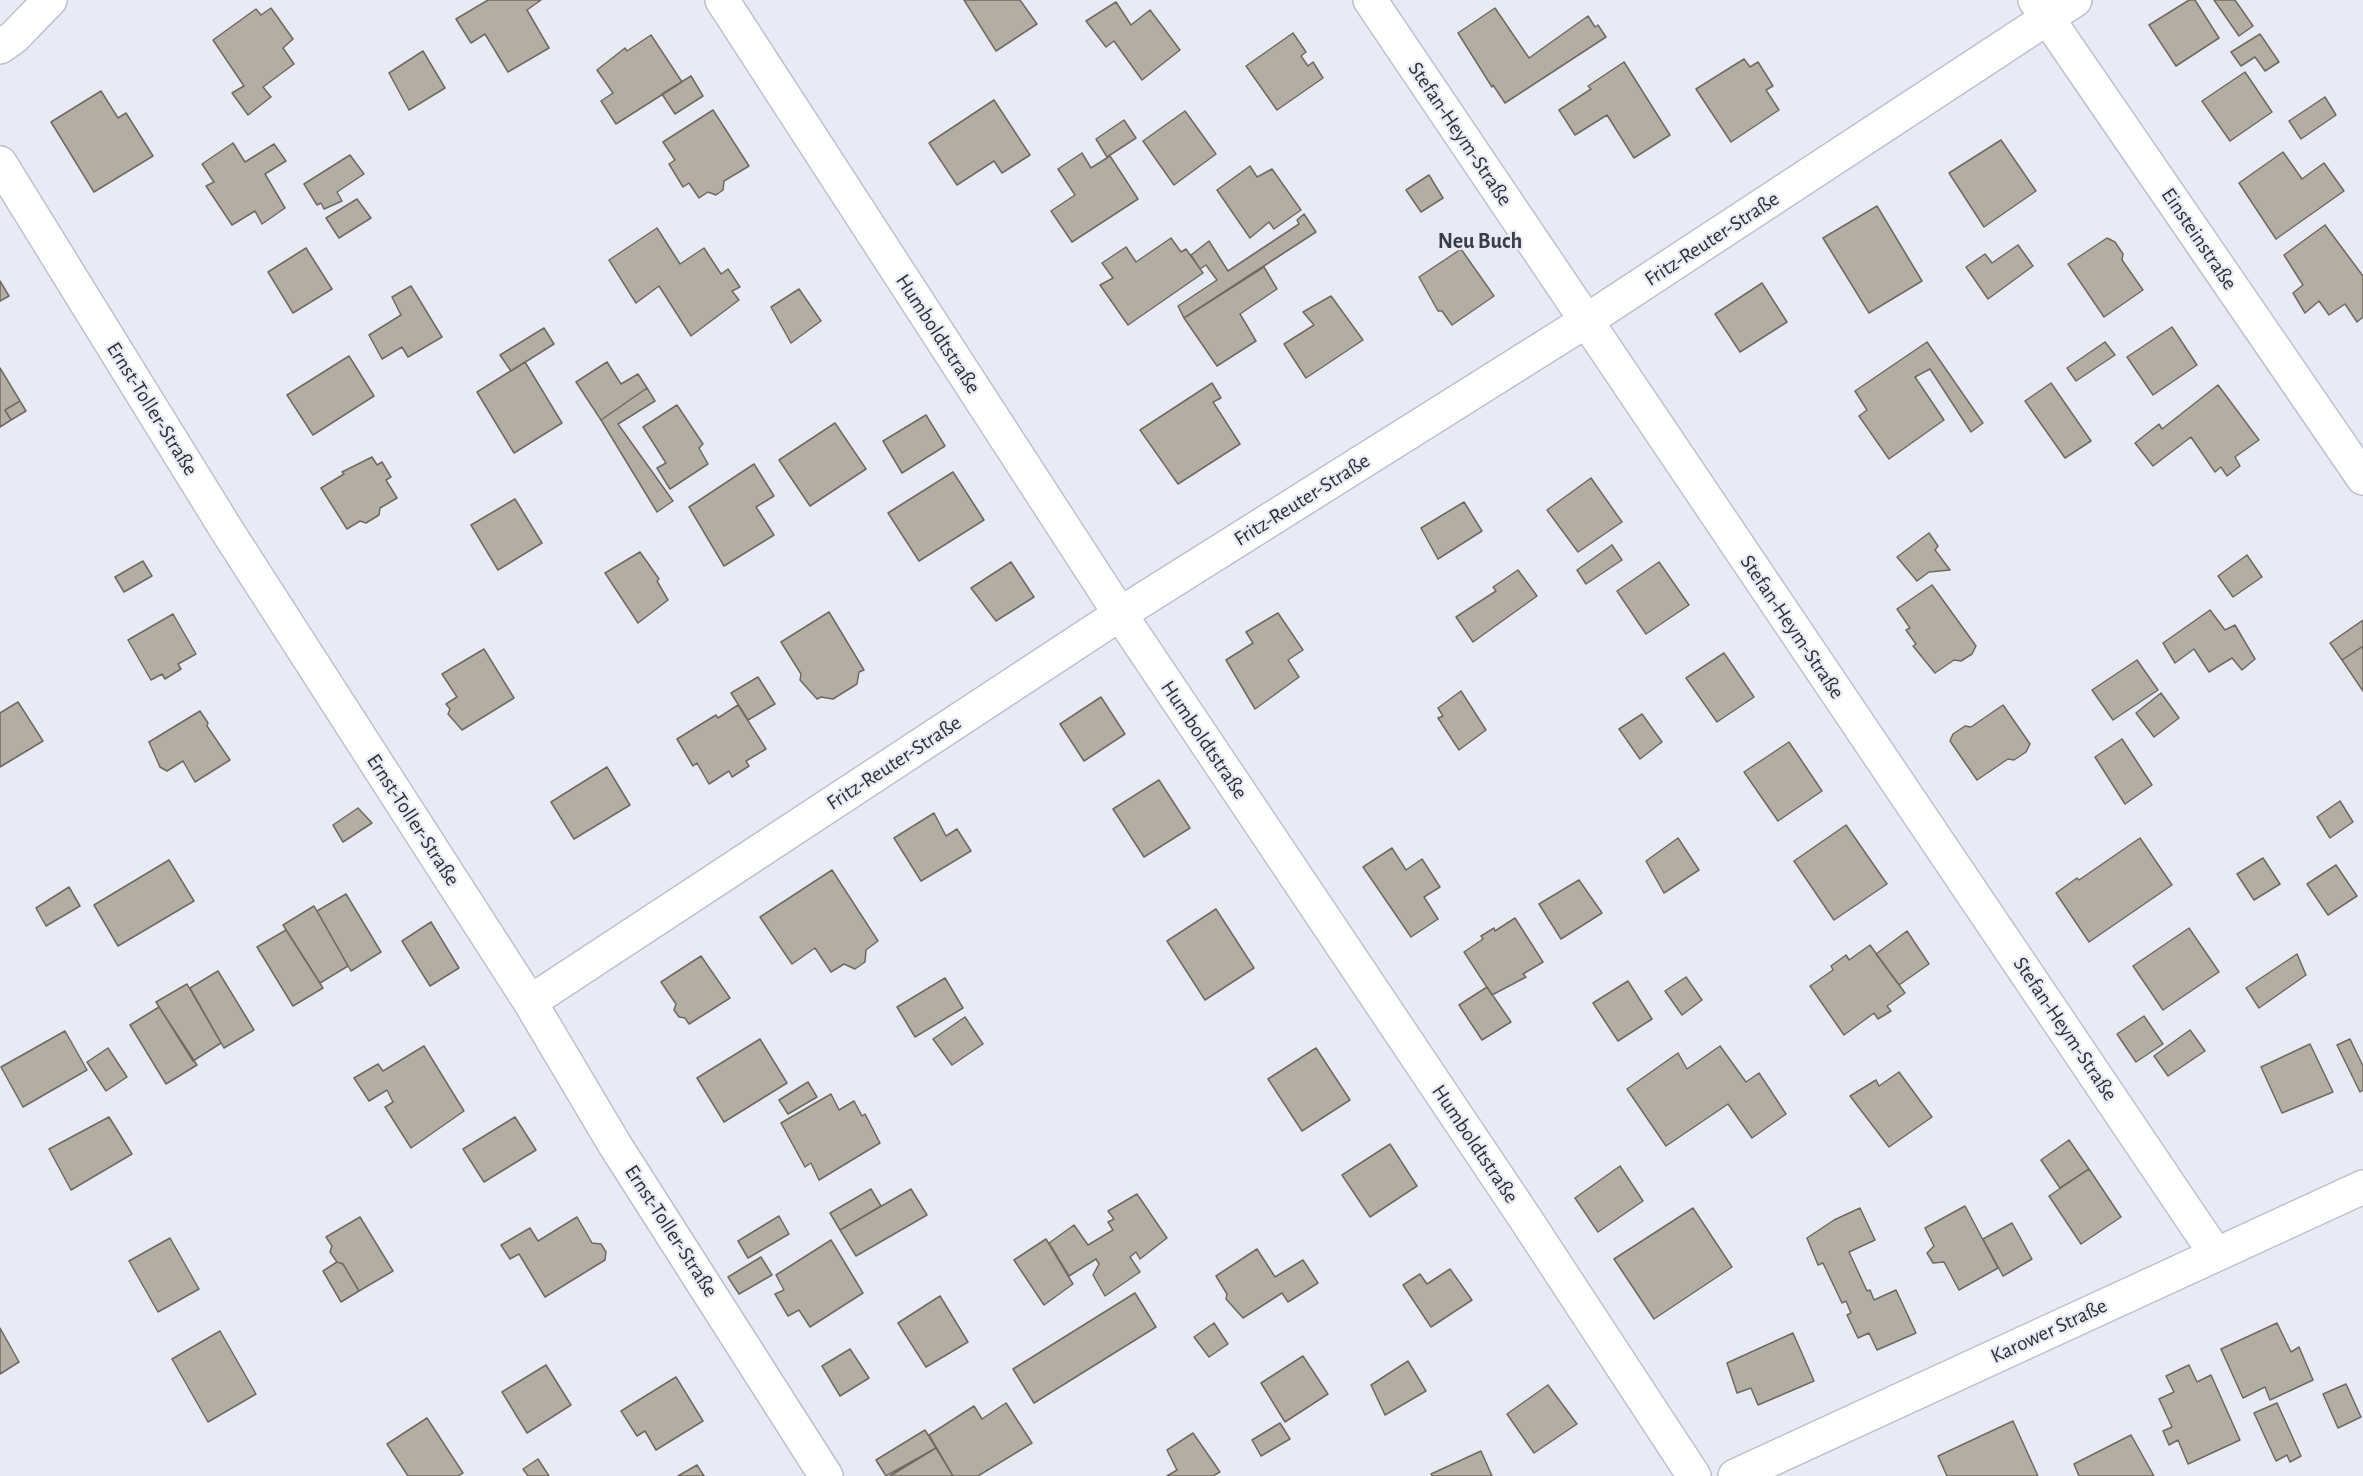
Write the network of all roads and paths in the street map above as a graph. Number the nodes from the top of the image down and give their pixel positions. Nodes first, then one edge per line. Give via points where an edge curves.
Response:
1 (50, 0) edge
2 (722, 0) edge
3 (1370, 0) edge
4 (2075, 0) edge
5 (2041, 10) edge
6 (0, 47) edge
7 (0, 163) edge
8 (1586, 321) junction
9 (2363, 478) edge
10 (1120, 614) junction
11 (530, 1002) junction
12 (2363, 1187) edge
13 (2215, 1253) junction
14 (826, 1476) edge
15 (1694, 1476) edge
16 (1736, 1476) edge

1 - 6 street
2 - 10 street, Humboldtstraße
3 - 8 street, Stefan-Heym-Straße
4 - 5 street, Fritz-Reuter-Straße
5 - 8 street, Fritz-Reuter-Straße
5 - 9 street, Einsteinstraße
7 - 11 street, Ernst-Toller-Straße via 226,529
8 - 10 street, Fritz-Reuter-Straße
8 - 13 street, Stefan-Heym-Straße
10 - 11 street, Fritz-Reuter-Straße
10 - 15 street, Humboldtstraße
11 - 14 street, Ernst-Toller-Straße via 615,1145
12 - 13 street, Karower Straße
13 - 16 street, Karower Straße

